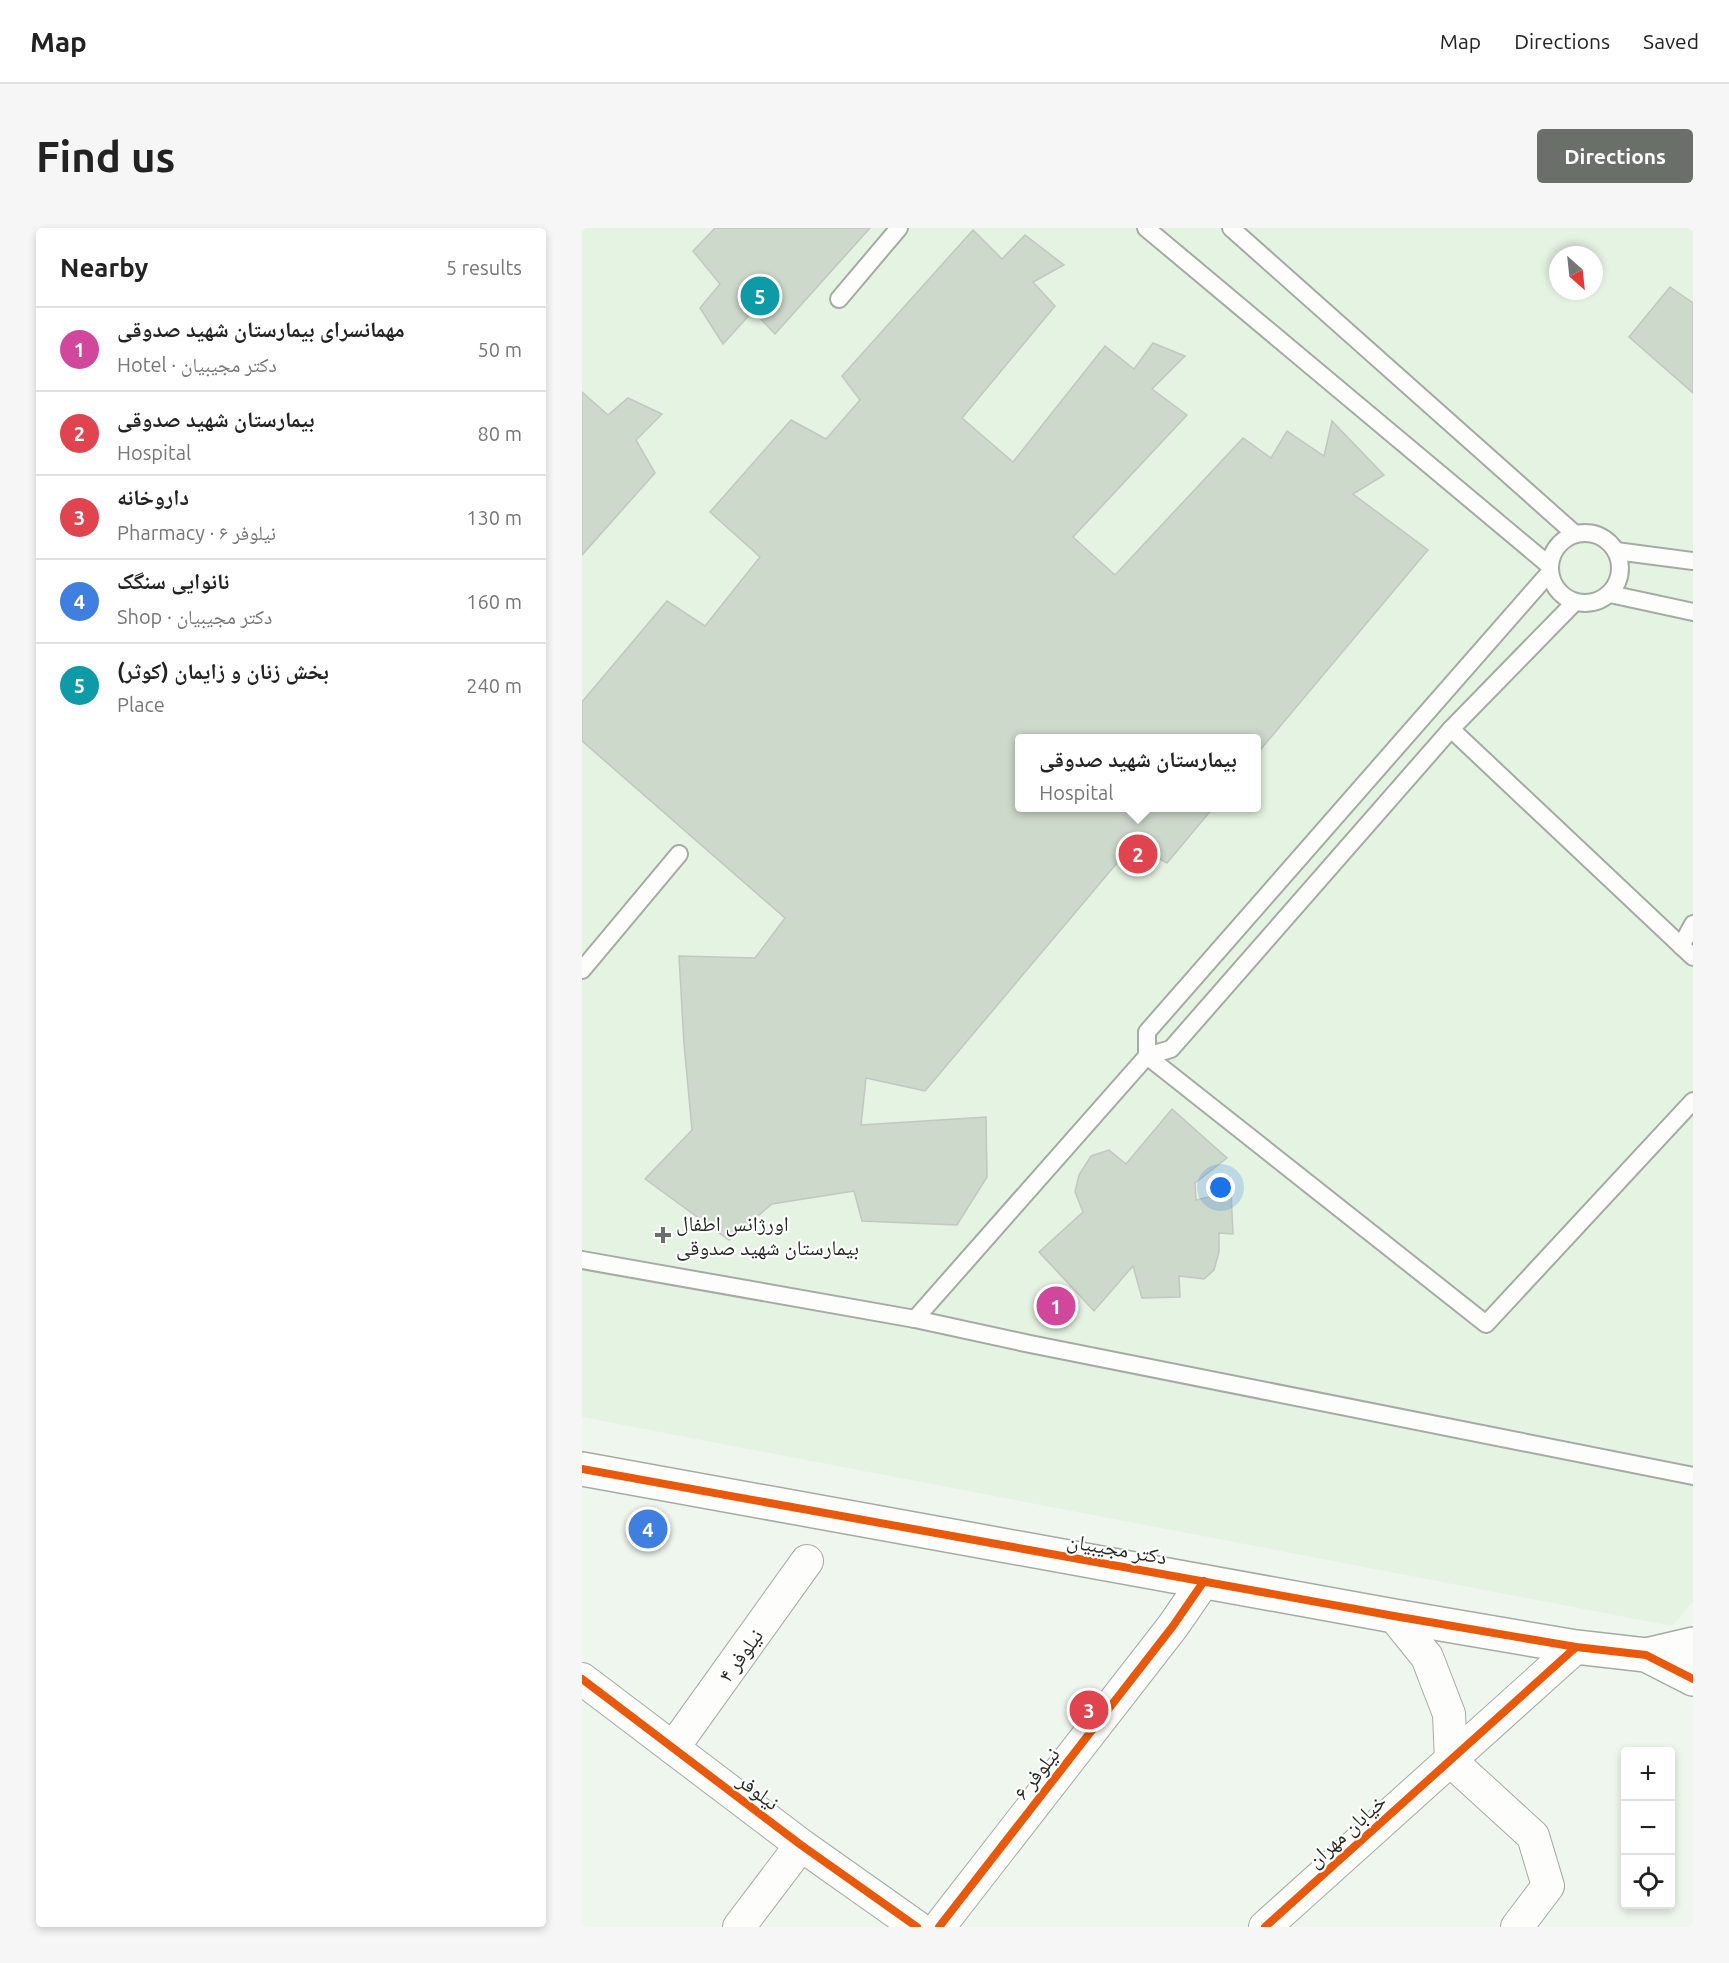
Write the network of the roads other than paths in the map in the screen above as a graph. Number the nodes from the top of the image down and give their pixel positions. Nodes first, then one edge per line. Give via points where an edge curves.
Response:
1 (899, 228) edge
2 (1146, 228) edge
3 (1231, 228) edge
4 (839, 298) dead end
5 (1575, 534) junction
6 (1616, 551) junction
7 (1693, 561) edge
8 (1550, 569) junction
9 (1610, 594) junction
10 (1575, 602) junction
11 (1693, 612) edge
12 (1451, 729) junction
13 (679, 854) dead end
14 (1693, 924) edge
15 (1687, 951) edge
16 (582, 969) edge
17 (1147, 1056) junction
18 (1693, 1101) edge
19 (582, 1260) edge
20 (915, 1319) junction
21 (582, 1469) edge
22 (1693, 1476) edge
23 (807, 1561) dead end
24 (1204, 1581) junction
25 (1394, 1616) junction
26 (1693, 1644) edge
27 (1576, 1647) junction
28 (1646, 1656) junction
29 (1693, 1678) edge
30 (582, 1679) edge
31 (673, 1748) junction
32 (1451, 1761) junction
33 (801, 1845) junction
34 (739, 1927) edge
35 (917, 1927) edge
36 (939, 1927) edge
37 (1265, 1927) edge
38 (1517, 1927) edge

1 - 4 lane
2 - 8 lane
3 - 5 lane
5 - 6 lane via 1591,533 1605,539
5 - 8 lane via 1554,552
6 - 7 lane
6 - 9 lane via 1620,566
8 - 10 lane via 1554,585
8 - 17 lane via 1147,1032
9 - 10 lane via 1587,603
9 - 11 lane
10 - 12 lane
12 - 15 lane
12 - 17 lane via 1172,1049
13 - 16 lane
14 - 15 lane
17 - 18 lane via 1486,1324
17 - 20 lane
19 - 20 lane
20 - 22 lane
21 - 24 street, دکتر مجیبیان
23 - 31 street, نیلوفر ۴
24 - 25 street, دکتر مجیبیان
24 - 36 street, نیلوفر ۶
25 - 27 street, دکتر مجیبیان
25 - 32 street via 1427,1657 1446,1704
26 - 28 street
27 - 28 street, دکتر مجیبیان
27 - 32 street, خیابان مهران
28 - 29 street
30 - 31 street, نیلوفر
31 - 33 street, نیلوفر
32 - 37 street, خیابان مهران
32 - 38 street via 1533,1836 1548,1886
33 - 34 street
33 - 35 street, نیلوفر

